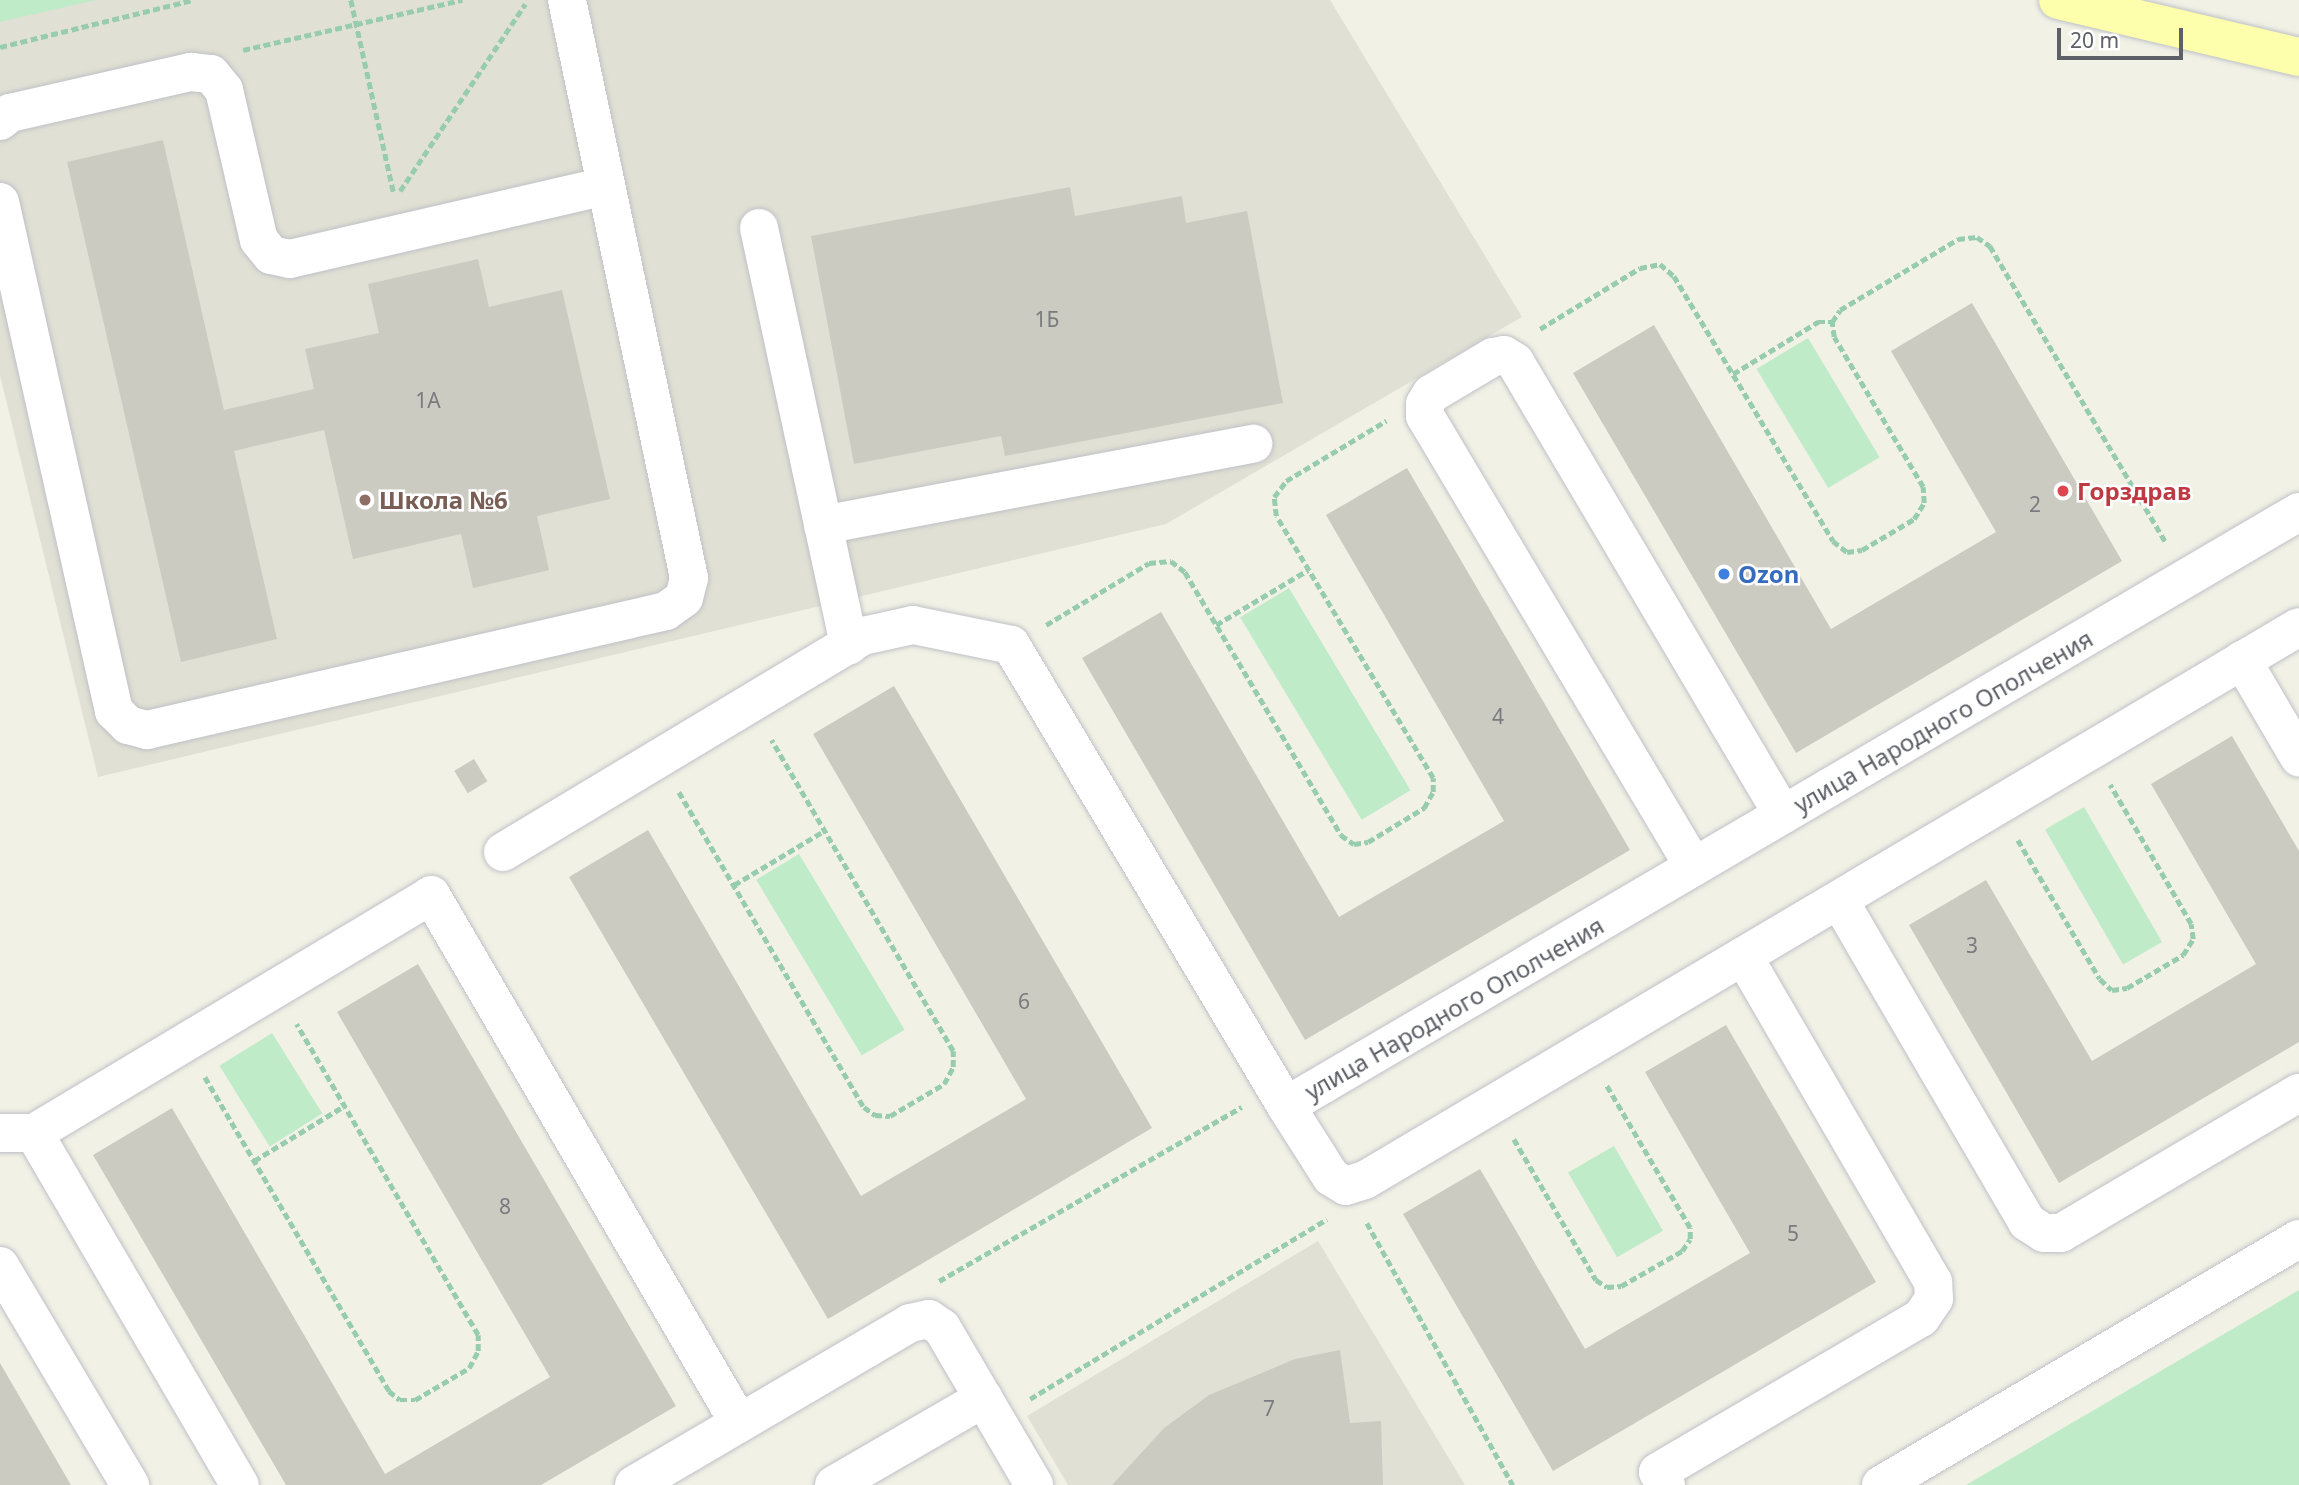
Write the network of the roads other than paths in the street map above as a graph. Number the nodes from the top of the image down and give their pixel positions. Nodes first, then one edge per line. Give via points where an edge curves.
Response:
1 (567, 0) edge
2 (2058, 0) edge
3 (2299, 57) edge
4 (0, 121) edge
5 (606, 187) junction
6 (0, 202) edge
7 (759, 228) dead end
8 (1253, 443) dead end
9 (2299, 512) edge
10 (823, 525) junction
11 (2299, 627) edge
12 (849, 645) junction
13 (2242, 660) junction
14 (2299, 757) edge
15 (1783, 815) junction
16 (503, 852) dead end
17 (1694, 867) junction
18 (1839, 900) junction
19 (1743, 956) junction
20 (2299, 1093) edge
21 (1281, 1097) junction
22 (17, 1133) edge
23 (2299, 1239) edge
24 (0, 1266) edge
25 (990, 1409) junction
26 (739, 1423) junction
27 (130, 1485) edge
28 (240, 1485) edge
29 (634, 1485) edge
30 (834, 1485) edge
31 (1034, 1485) edge
32 (1665, 1485) edge
33 (1881, 1485) edge

1 - 5 street
2 - 3 main road
4 - 5 street via 10,113 191,72 211,74 224,90 259,240 271,255 290,259
5 - 6 street via 689,578 684,598 666,611 147,730 128,725 114,711
7 - 10 street
8 - 10 street
9 - 15 street, улица Народного Ополчения
10 - 12 street
11 - 13 street
12 - 16 street
12 - 21 street via 890,627 913,625 1012,645
13 - 14 street
13 - 18 street
15 - 17 street, улица Народного Ополчения
15 - 17 street via 1515,362 1504,355 1432,394 1425,404 1425,416
17 - 21 street, улица Народного Ополчения
18 - 19 street
18 - 20 street via 2027,1222 2044,1233 2061,1233
19 - 21 street via 1365,1180 1346,1186 1331,1177
19 - 32 street via 1933,1282 1934,1299 1921,1318 1658,1472
22 - 26 street via 185,1043 430,895
22 - 28 street
23 - 33 street
24 - 27 street
25 - 26 street via 943,1328 929,1319 910,1323
25 - 30 street
25 - 31 street
26 - 29 street

